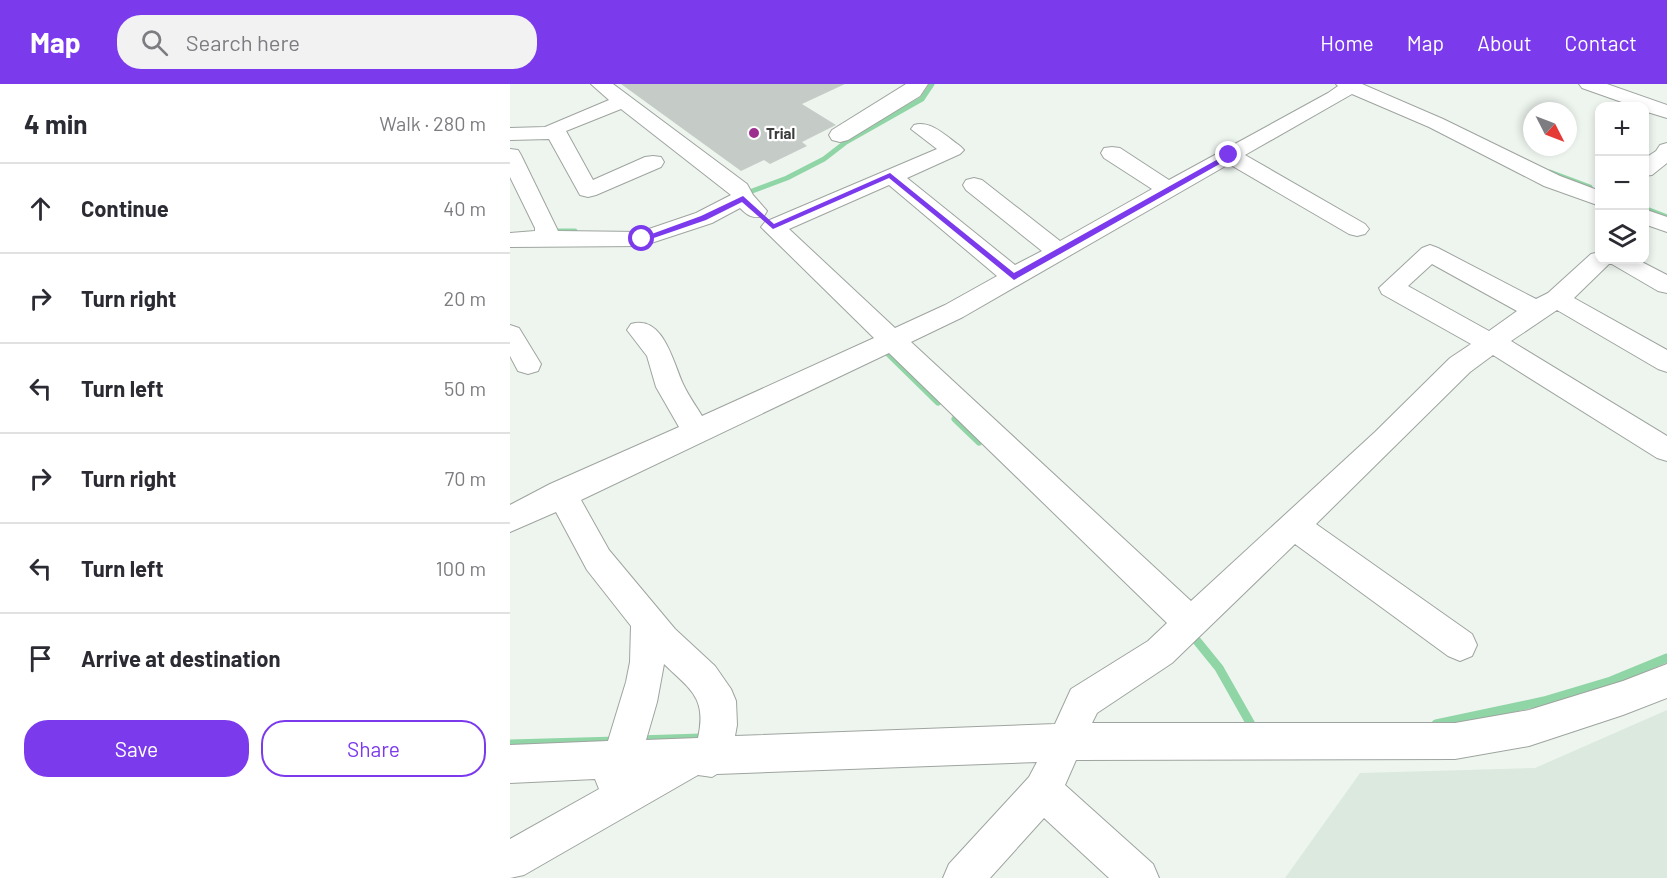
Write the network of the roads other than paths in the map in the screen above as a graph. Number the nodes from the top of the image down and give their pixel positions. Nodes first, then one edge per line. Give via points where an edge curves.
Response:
1 (602, 84) edge
2 (917, 84) edge
3 (1589, 84) edge
4 (1348, 85) edge
5 (1619, 88) edge
6 (624, 101) junction
7 (1667, 112) edge
8 (921, 129) dead end
9 (557, 133) junction
10 (510, 134) edge
11 (840, 135) dead end
12 (1667, 149) edge
13 (1112, 153) dead end
14 (510, 155) edge
15 (1229, 155) junction
16 (653, 162) dead end
17 (1649, 166) edge
18 (890, 175) junction
19 (974, 185) dead end
20 (1168, 189) junction
21 (742, 197) junction
22 (1595, 197) edge
23 (773, 227) junction
24 (1357, 229) dead end
25 (546, 233) junction
26 (510, 240) edge
27 (1059, 252) junction
28 (1595, 264) edge
29 (1628, 264) edge
30 (1014, 277) junction
31 (1667, 285) edge
32 (1546, 304) junction
33 (640, 330) dead end
34 (510, 334) edge
35 (891, 340) junction
36 (1492, 343) junction
37 (1667, 362) edge
38 (528, 364) dead end
39 (696, 430) junction
40 (1667, 450) edge
41 (565, 500) junction
42 (510, 519) edge
43 (1294, 526) junction
44 (648, 622) junction
45 (1191, 623) junction
46 (1460, 645) dead end
47 (1667, 681) edge
48 (1072, 729) junction
49 (624, 748) junction
50 (708, 749) junction
51 (510, 764) edge
52 (1043, 791) junction
53 (606, 805) junction
54 (510, 861) edge
55 (963, 878) edge
56 (1139, 878) edge

1 - 6 street
2 - 11 street via 912,91
3 - 5 street
4 - 15 street via 1335,97
4 - 22 street
5 - 7 street
6 - 9 street via 554,129
6 - 21 street via 739,189
8 - 18 street via 953,150
9 - 10 street
9 - 16 street via 588,190
12 - 17 street
13 - 20 street
14 - 25 street
15 - 20 street
15 - 24 street
18 - 23 street
18 - 30 street
19 - 27 street
20 - 27 street
21 - 23 street
21 - 25 street via 704,218 642,239
23 - 35 street
25 - 26 street
27 - 30 street
28 - 32 street
29 - 31 street
30 - 35 street
32 - 36 street
32 - 36 street via 1430,254 1390,288
32 - 37 street
33 - 39 street via 659,353 670,387
34 - 38 street
35 - 39 street
35 - 45 street
36 - 40 street
36 - 43 street via 1460,365
39 - 41 street
41 - 42 street
41 - 44 street via 598,560
43 - 45 street
43 - 46 street
44 - 49 street via 648,667
44 - 50 street via 703,678 718,701
45 - 48 street via 1160,652 1084,701
47 - 48 street via 1529,728 1455,741
48 - 50 street
48 - 52 street
49 - 50 street
49 - 51 street
49 - 53 street
50 - 53 street
52 - 55 street
52 - 56 street
53 - 54 street

